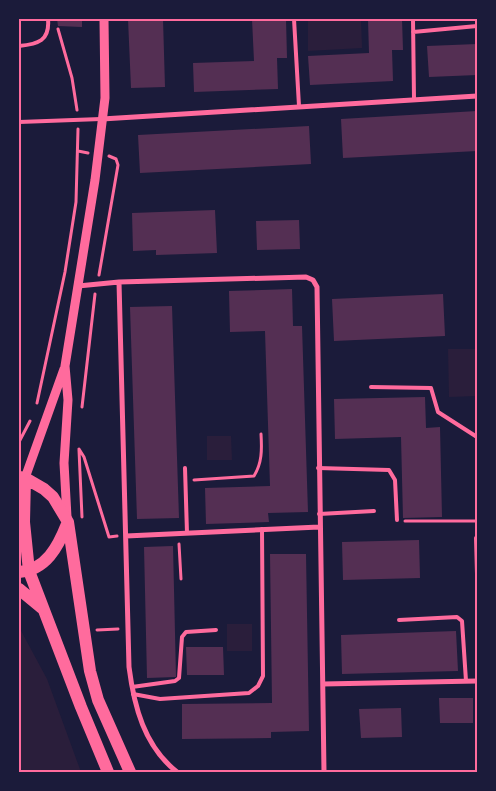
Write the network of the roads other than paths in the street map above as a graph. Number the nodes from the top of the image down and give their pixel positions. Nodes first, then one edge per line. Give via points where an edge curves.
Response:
1 (48, 19) edge
2 (104, 19) edge
3 (294, 19) edge
4 (413, 19) edge
5 (477, 26) edge
6 (413, 32) junction
7 (19, 46) edge
8 (477, 96) edge
9 (414, 99) junction
10 (299, 106) junction
11 (102, 119) junction
12 (19, 122) edge
13 (119, 282) junction
14 (78, 286) junction
15 (65, 366) junction
16 (371, 387) dead end
17 (477, 437) edge
18 (185, 468) dead end
19 (318, 468) junction
20 (22, 477) edge
21 (374, 512) dead end
22 (319, 514) junction
23 (396, 520) dead end
24 (68, 522) junction
25 (319, 527) junction
26 (262, 529) junction
27 (188, 533) junction
28 (126, 536) junction
29 (476, 538) edge
30 (24, 572) edge
31 (477, 574) edge
32 (19, 589) edge
33 (42, 608) junction
34 (399, 620) dead end
35 (216, 630) dead end
36 (466, 681) junction
37 (477, 681) edge
38 (323, 684) junction
39 (132, 686) junction
40 (133, 694) junction
41 (108, 772) edge
42 (130, 772) edge
43 (177, 772) edge
44 (324, 772) edge

1 - 7 lane via 49,27 44,38 36,44
2 - 11 street via 105,98
3 - 10 lane
4 - 6 lane
5 - 6 lane
6 - 9 lane
8 - 9 street
9 - 10 street
10 - 11 street
11 - 12 lane
11 - 14 street
13 - 14 street
13 - 19 street via 306,277 313,280 317,287
13 - 28 street
14 - 15 street
15 - 20 street
15 - 24 street via 68,400 64,463
16 - 17 lane via 430,388 438,412
18 - 27 lane
19 - 22 street
19 - 23 lane via 388,470 394,480
20 - 24 main road via 40,485 53,497
20 - 30 main road
21 - 22 lane
22 - 25 street
24 - 30 main road via 54,551 44,563
24 - 42 main road via 92,678 101,709
25 - 26 street
25 - 38 street
26 - 27 street
26 - 40 lane via 263,676 258,686 249,693 160,700
27 - 28 street
28 - 39 street
29 - 31 lane
30 - 33 main road
32 - 33 main road
33 - 41 main road
34 - 36 lane via 456,617 462,621
35 - 39 lane via 186,632 182,638 179,678 176,681
36 - 37 street
36 - 38 street
38 - 44 street
39 - 40 street
40 - 43 street via 138,714 155,749

